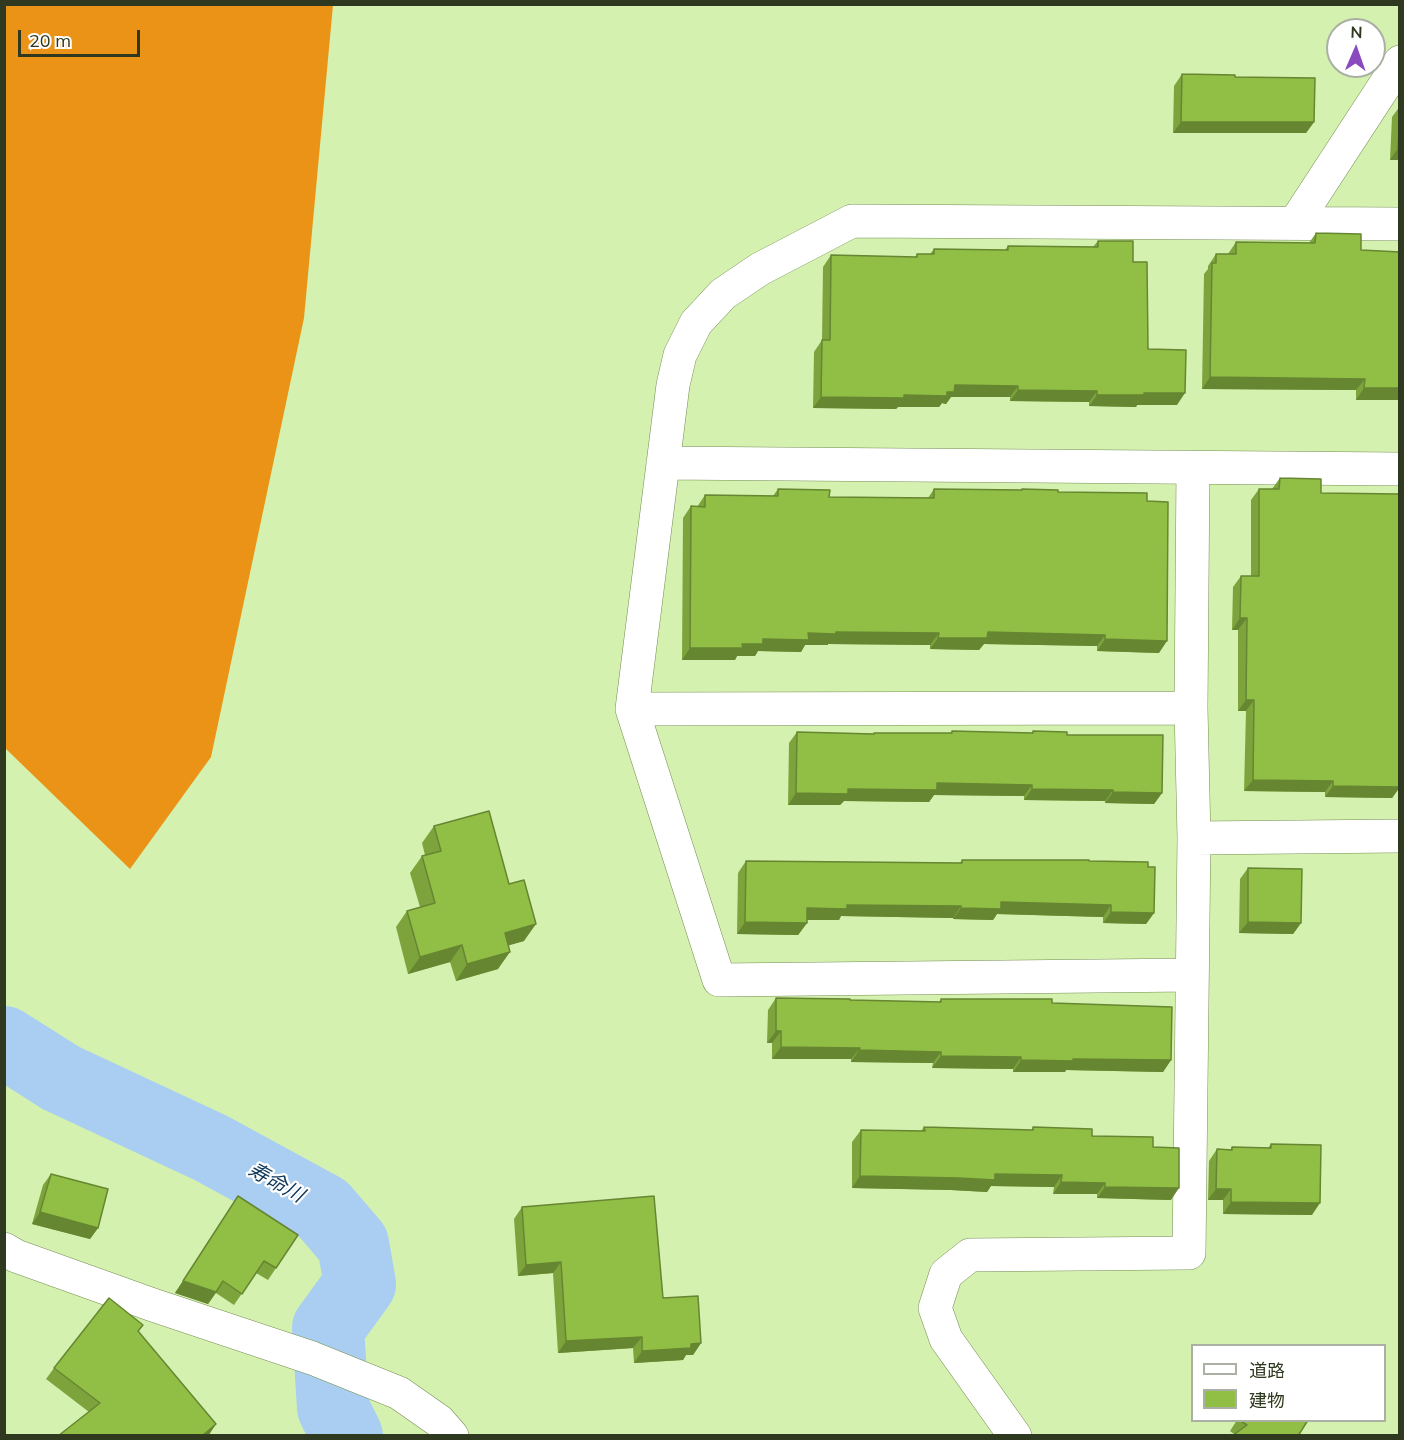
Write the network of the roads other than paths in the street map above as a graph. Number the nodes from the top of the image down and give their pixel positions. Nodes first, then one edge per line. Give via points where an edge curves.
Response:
1 (1400, 62) edge
2 (1295, 223) junction
3 (1400, 224) edge
4 (663, 464) junction
5 (1193, 468) junction
6 (1400, 469) edge
7 (1191, 708) junction
8 (632, 710) junction
9 (1400, 836) edge
10 (1194, 838) junction
11 (1192, 975) junction
12 (4, 1249) edge
13 (452, 1436) edge
14 (1015, 1436) edge

1 - 2 street
2 - 3 street
2 - 4 street via 852,221 760,269 723,294 696,323 680,355
4 - 5 street
4 - 8 street
5 - 6 street
5 - 7 street
7 - 8 street
7 - 10 street
8 - 11 street via 719,980
9 - 10 street
10 - 11 street
11 - 14 street via 1189,1253 970,1255 946,1274 935,1308 946,1339
12 - 13 street via 153,1305 312,1358 399,1393 439,1421

